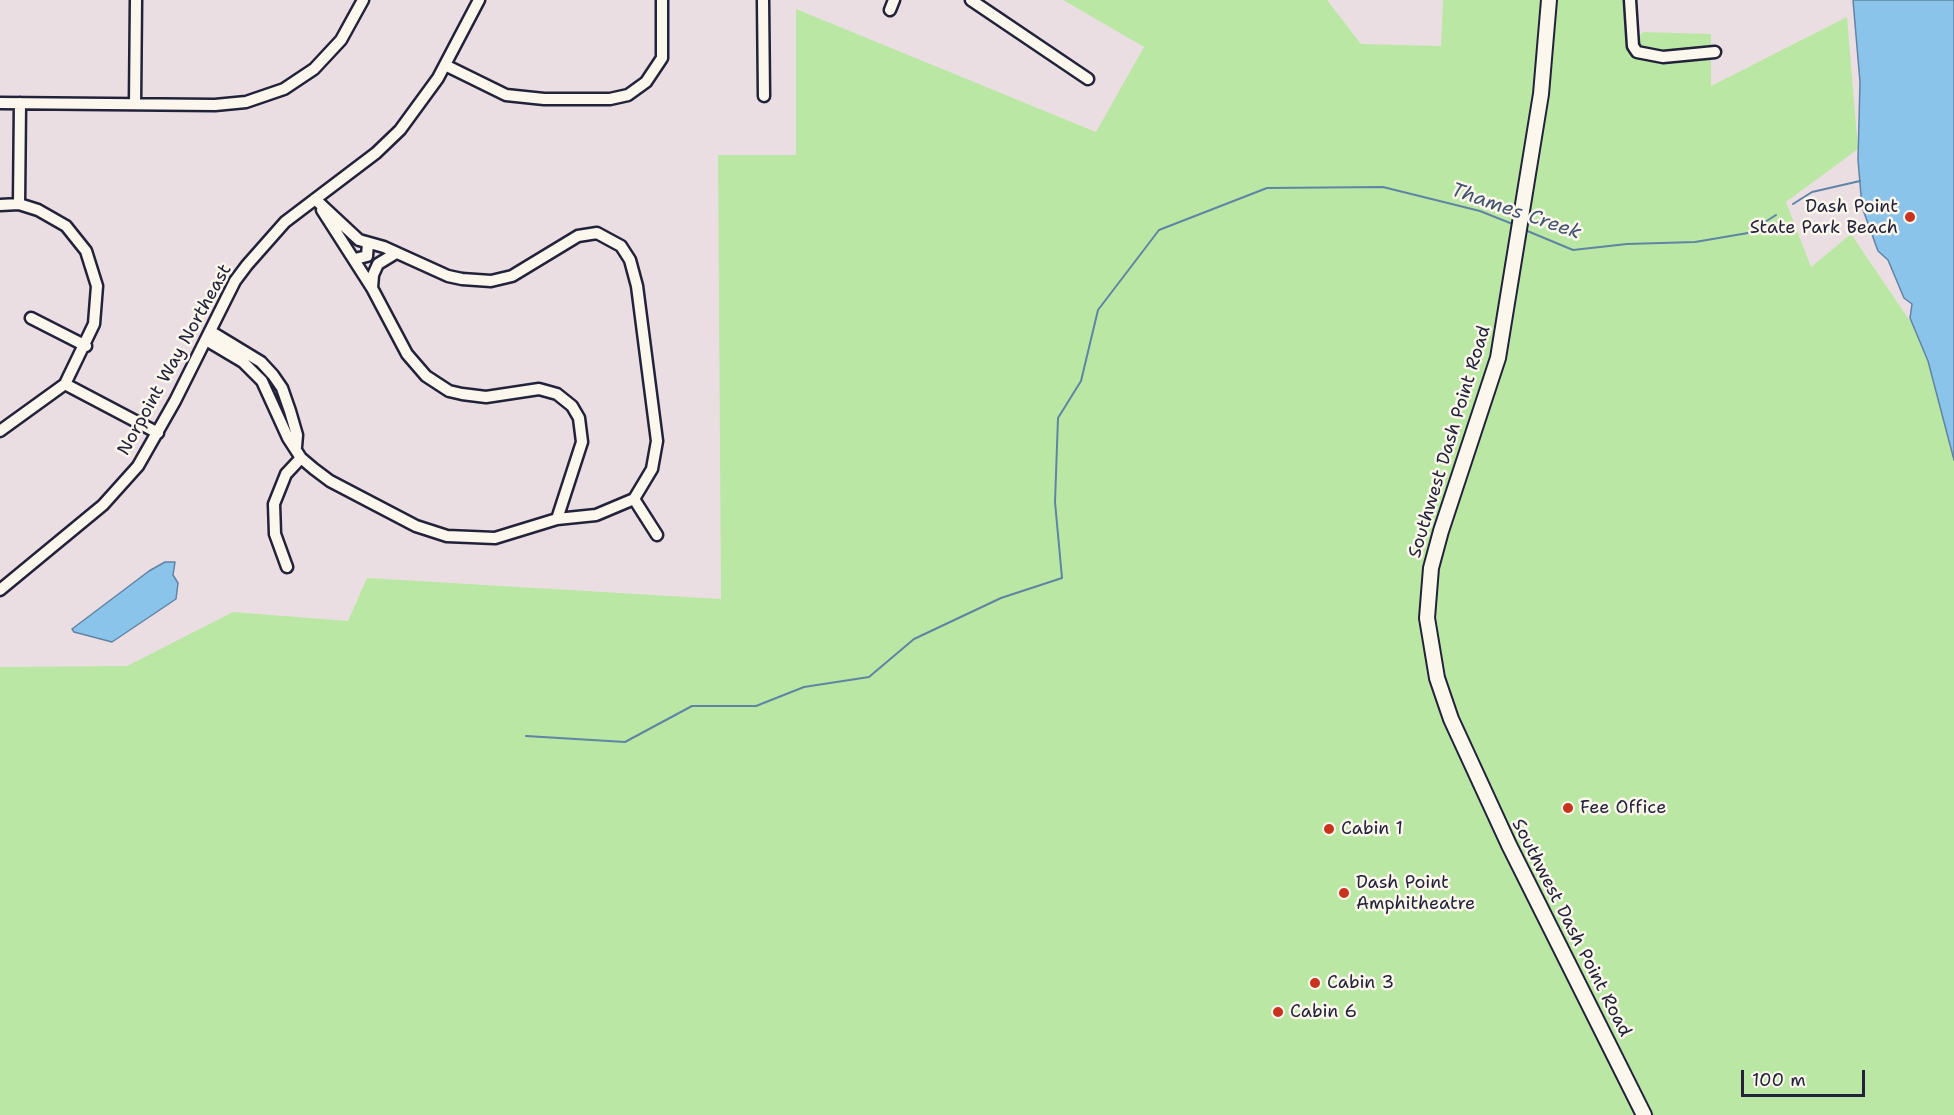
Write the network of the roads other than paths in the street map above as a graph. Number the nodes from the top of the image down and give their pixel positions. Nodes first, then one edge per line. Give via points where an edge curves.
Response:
1 (136, 0) edge
2 (363, 0) edge
3 (479, 0) edge
4 (662, 0) edge
5 (763, 0) edge
6 (970, 0) edge
7 (1549, 0) edge
8 (1630, 0) edge
9 (1715, 52) dead end
10 (445, 65) junction
11 (1088, 80) dead end
12 (764, 96) dead end
13 (0, 103) edge
14 (20, 103) junction
15 (135, 104) junction
16 (315, 199) junction
17 (19, 204) junction
18 (0, 205) edge
19 (368, 243) junction
20 (396, 253) junction
21 (355, 259) junction
22 (372, 288) junction
23 (31, 318) dead end
24 (208, 335) junction
25 (86, 346) junction
26 (65, 384) junction
27 (0, 431) edge
28 (158, 433) junction
29 (301, 458) junction
30 (634, 499) junction
31 (557, 519) junction
32 (657, 536) dead end
33 (287, 567) dead end
34 (0, 590) edge
35 (1644, 1115) edge

1 - 15 street
2 - 15 street via 334,48 305,77 284,89 234,104
3 - 10 street, Norpoint Way Northeast
4 - 10 street via 662,58 646,82 628,95 610,99 517,97 483,86
5 - 12 street
6 - 11 street
7 - 35 main road, Southwest Dash Point Road via 1541,94 1498,358 1431,568 1429,643 1451,719 1473,771
8 - 9 street via 1633,46 1637,52 1663,57
10 - 16 street, Norpoint Way Northeast via 400,130
13 - 14 street
14 - 15 street
14 - 17 street
16 - 19 street via 359,240
16 - 21 street
16 - 24 street, Norpoint Way Northeast via 285,222 246,265
17 - 18 street
17 - 25 street via 60,221 86,251 97,286 96,315
19 - 20 street
19 - 21 street via 367,256
20 - 22 street via 378,264
20 - 30 street via 448,276 491,281 522,272 578,236 597,233 621,246 638,286 657,441 652,469
21 - 22 street
22 - 31 street via 407,354 438,385 486,397 539,389 557,394 572,406 579,418 582,442
23 - 25 street
24 - 28 street, Norpoint Way Northeast
24 - 29 street via 262,381
25 - 26 street
26 - 27 street
26 - 28 street
28 - 34 street, Norpoint Way Northeast via 138,466 103,505
29 - 31 street via 330,481 385,512 447,536 495,538
29 - 33 street via 286,474 274,504 275,534
30 - 31 street via 596,515
30 - 32 street

